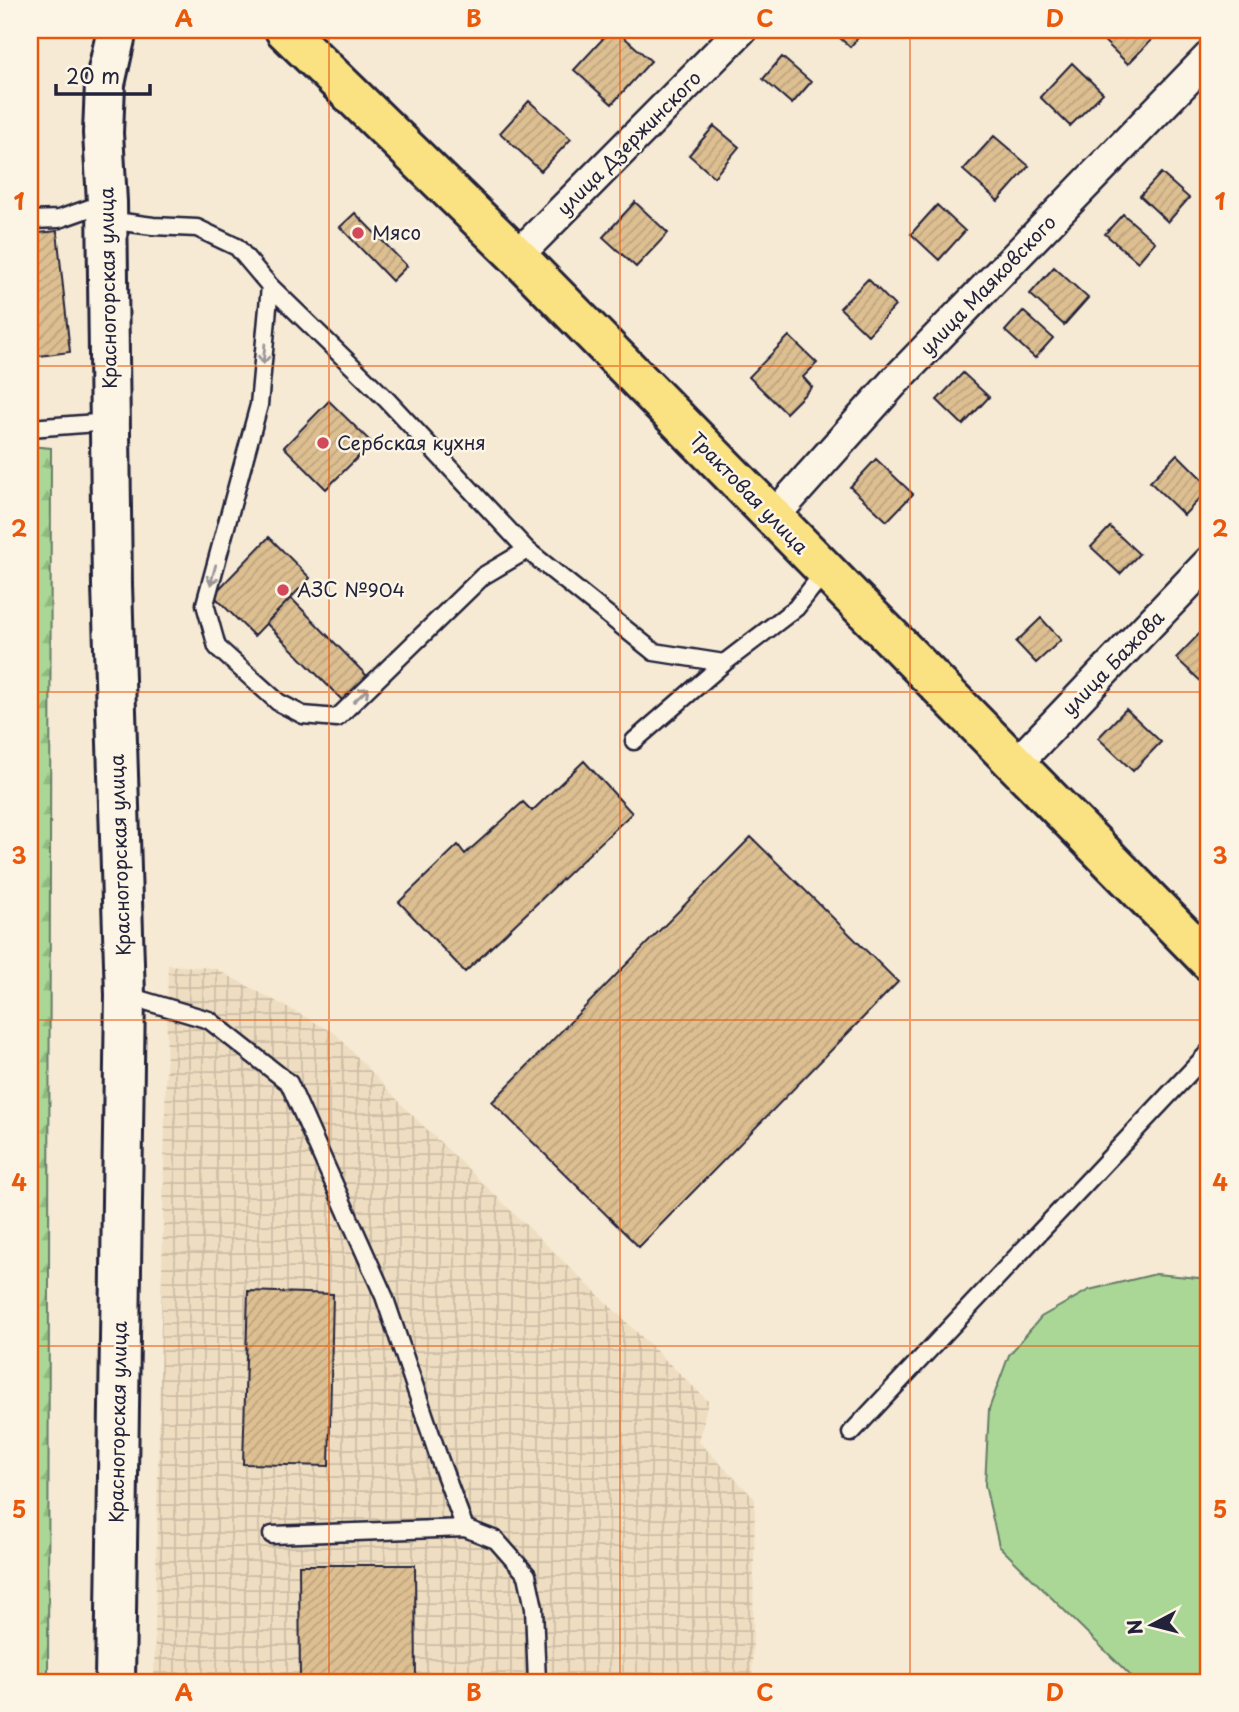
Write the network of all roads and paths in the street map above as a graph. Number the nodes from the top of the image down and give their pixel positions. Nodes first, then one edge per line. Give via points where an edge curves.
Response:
1 (117, 30) edge
2 (285, 30) edge
3 (741, 30) edge
4 (1209, 57) edge
5 (107, 211) junction
6 (30, 220) edge
7 (517, 256) junction
8 (270, 286) junction
9 (110, 422) junction
10 (30, 428) edge
11 (773, 517) junction
12 (527, 550) junction
13 (1209, 562) edge
14 (825, 570) junction
15 (724, 663) junction
16 (634, 741) dead end
17 (1016, 764) junction
18 (1209, 961) edge
19 (125, 995) junction
20 (1209, 1052) edge
21 (850, 1433) dead end
22 (465, 1528) junction
23 (272, 1535) dead end
24 (115, 1682) edge
25 (537, 1682) edge

1 - 5 street, Красногорская улица via 105,84
2 - 7 main road, Трактовая улица
3 - 7 street, улица Дзержинского
4 - 11 street, улица Маяковского via 893,383
5 - 6 lane
5 - 8 lane via 153,226 197,228 237,247
5 - 9 street, Красногорская улица
7 - 11 main road, Трактовая улица
8 - 12 lane via 387,400
8 -> 12 lane via 259,405 205,604 217,647 278,702 303,715 337,718 482,576
9 - 10 lane
9 - 19 street, Красногорская улица
11 - 14 main road, Трактовая улица
12 - 15 lane via 654,652
13 - 17 street, улица Бажова
14 - 15 lane via 796,608
14 - 17 main road, Трактовая улица
15 - 16 lane
17 - 18 main road, Трактовая улица
19 - 22 lane via 209,1020 289,1083 384,1296
19 - 24 street, Красногорская улица
20 - 21 lane
22 - 23 lane
22 - 25 lane via 496,1539 527,1575 534,1608

